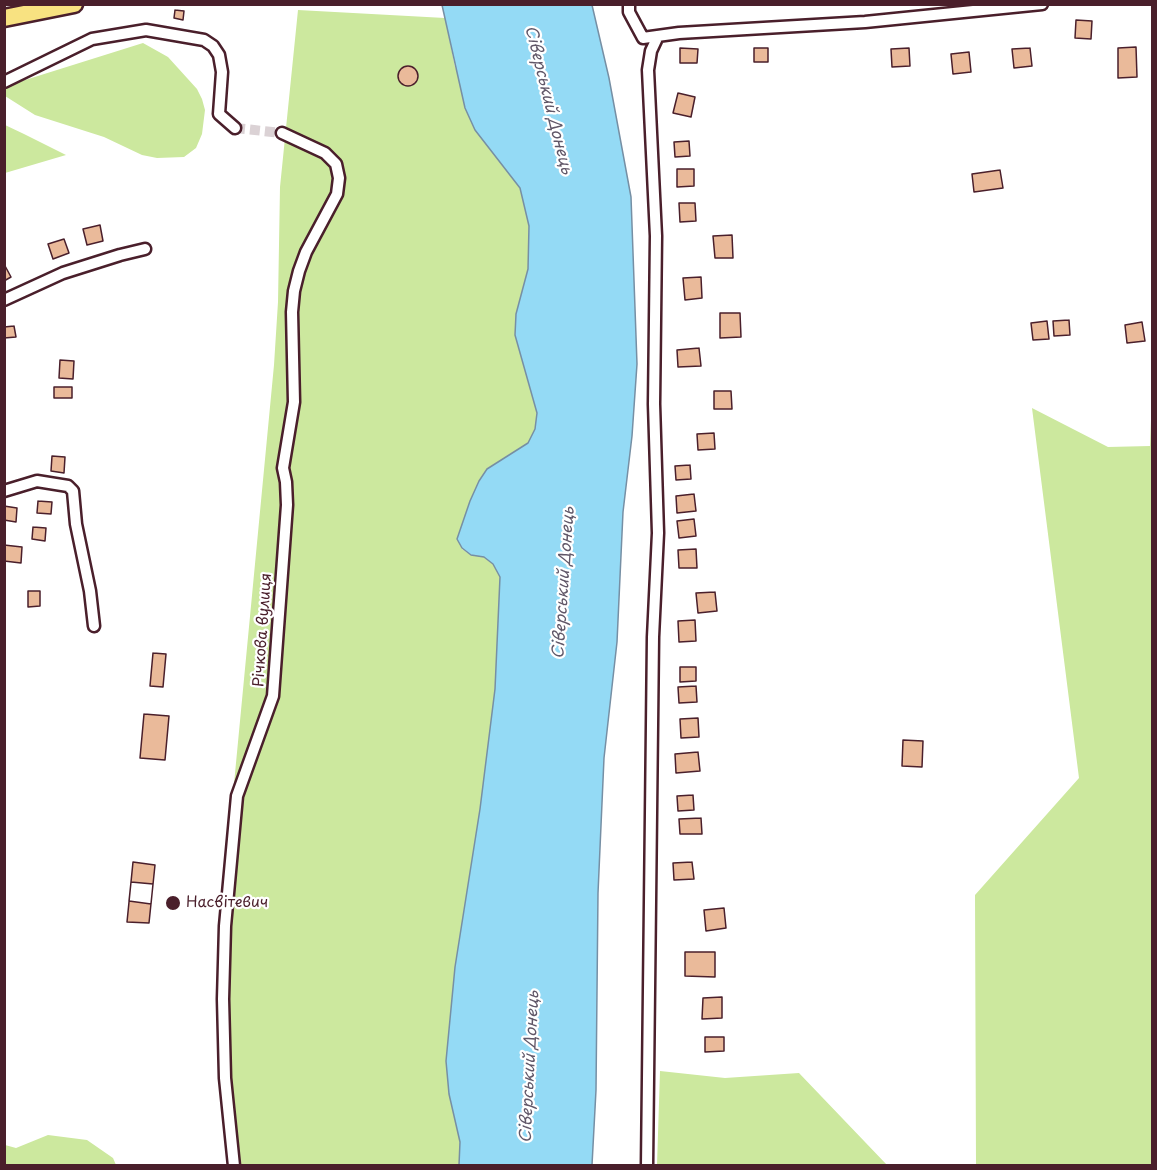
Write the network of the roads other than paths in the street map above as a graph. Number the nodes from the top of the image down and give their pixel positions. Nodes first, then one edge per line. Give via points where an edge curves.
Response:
1 (74, 4) edge
2 (629, 4) edge
3 (1042, 4) edge
4 (4, 18) edge
5 (658, 36) junction
6 (4, 82) edge
7 (235, 128) dead end
8 (282, 133) tunnel mouth
9 (145, 249) dead end
10 (4, 300) edge
11 (4, 491) edge
12 (94, 626) dead end
13 (234, 1166) edge
14 (647, 1166) edge

1 - 4 main road
2 - 5 street via 631,18 643,38
3 - 5 street via 865,22
5 - 14 street via 648,70 656,236 654,404 658,533
6 - 7 street via 92,39 146,30 204,40 219,55 219,114
8 - 13 street, Річкова вулиця via 325,153 336,164 339,178 337,194 306,252 294,291 294,402 283,468 286,505 273,696 237,796 223,999 225,1078
9 - 10 street via 63,273
11 - 12 street via 37,481 68,486 73,491

